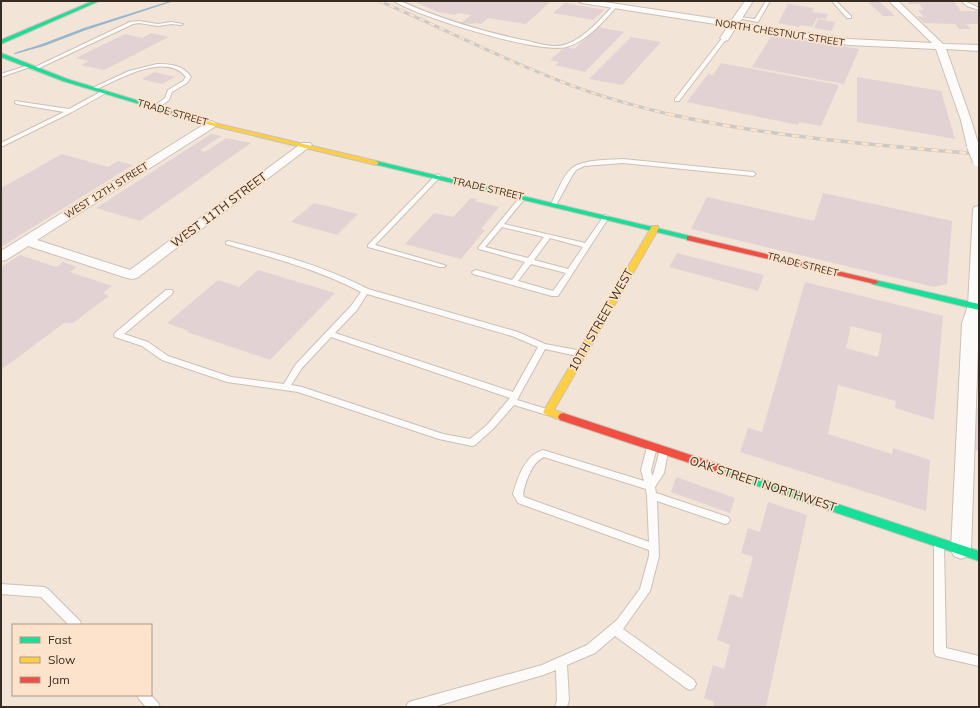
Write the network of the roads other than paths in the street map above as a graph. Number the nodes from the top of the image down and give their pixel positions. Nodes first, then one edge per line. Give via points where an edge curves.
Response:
1 (97, 1) edge
2 (396, 1) edge
3 (582, 1) edge
4 (749, 1) edge
5 (768, 1) edge
6 (834, 1) edge
7 (893, 1) edge
8 (963, 1) edge
9 (616, 6) junction
10 (979, 9) edge
11 (850, 17) dead end
12 (736, 22) junction
13 (181, 24) dead end
14 (725, 38) joint
15 (1, 42) edge
16 (940, 46) junction
17 (979, 48) edge
18 (1, 55) edge
19 (30, 68) junction
20 (2, 76) edge
21 (93, 89) junction
22 (104, 92) junction
23 (677, 100) dead end
24 (18, 102) dead end
25 (156, 108) junction
26 (70, 111) junction
27 (212, 124) junction
28 (1, 145) edge
29 (306, 145) junction
30 (979, 161) edge
31 (753, 174) dead end
32 (438, 176) junction
33 (523, 197) junction
34 (554, 204) junction
35 (979, 210) edge
36 (606, 217) junction
37 (500, 225) junction
38 (655, 228) junction
39 (548, 236) junction
40 (26, 241) junction
41 (228, 243) dead end
42 (587, 246) junction
43 (1, 257) edge
44 (530, 261) junction
45 (442, 266) dead end
46 (476, 272) dead end
47 (570, 272) junction
48 (514, 282) junction
49 (365, 291) junction
50 (169, 292) dead end
51 (977, 306) edge
52 (330, 334) junction
53 (543, 346) junction
54 (582, 354) junction
55 (286, 387) junction
56 (513, 399) junction
57 (548, 412) junction
58 (652, 447) junction
59 (663, 451) junction
60 (651, 491) junction
61 (725, 520) dead end
62 (939, 542) junction
63 (654, 548) junction
64 (961, 550) junction
65 (979, 556) edge
66 (1, 590) edge
67 (75, 624) edge
68 (614, 630) junction
69 (979, 661) edge
70 (561, 662) junction
71 (690, 684) dead end
72 (144, 696) edge
73 (154, 707) edge
74 (412, 707) edge
75 (560, 707) edge

1 - 15 street
2 - 9 lane via 474,31 556,48 578,41
3 - 9 street, NORTH CHESTNUT STREET
4 - 12 street
5 - 12 lane via 756,21
6 - 11 lane
7 - 16 street
8 - 10 lane
9 - 12 street, NORTH CHESTNUT STREET
12 - 14 street
12 - 16 street, NORTH CHESTNUT STREET via 849,42
13 - 19 lane via 132,23
14 - 23 lane
16 - 17 street, NORTH CHESTNUT STREET
16 - 30 street, bridge
18 - 19 street, TRADE STREET
19 - 20 lane
19 - 21 street, TRADE STREET
21 - 22 street, TRADE STREET
21 - 25 lane via 146,67 166,66 186,72 189,77 185,82 170,91 167,99
22 - 25 street, TRADE STREET
22 - 26 lane
24 - 26 lane
25 - 27 street, TRADE STREET
26 - 28 lane
27 - 29 street, TRADE STREET
27 - 40 street, WEST 12TH STREET
29 - 32 street, TRADE STREET
29 - 40 street, WEST 11TH STREET via 132,275
31 - 34 lane via 623,161 583,164 569,175
32 - 33 street, TRADE STREET
32 - 45 lane via 370,246
33 - 34 street, TRADE STREET
33 - 37 lane
34 - 36 street, TRADE STREET
35 - 51 street
36 - 38 street, TRADE STREET
36 - 42 lane
37 - 39 lane
37 - 44 lane via 480,248
38 - 51 street, TRADE STREET
38 - 54 street, 10TH STREET WEST
39 - 42 lane
39 - 44 lane
40 - 43 street, WEST 12TH STREET
41 - 49 lane via 299,263 348,281
42 - 47 lane
44 - 47 lane
44 - 48 lane
46 - 48 lane
47 - 48 lane via 555,294
49 - 52 lane via 354,308
49 - 53 lane via 515,334
50 - 55 lane via 118,335 145,344 166,358 230,380
51 - 64 street via 970,322
52 - 55 lane via 299,366
52 - 56 lane
53 - 54 lane
53 - 56 lane
54 - 57 street, 10TH STREET WEST
55 - 56 lane via 299,389 442,437 472,443 490,427
56 - 57 lane
57 - 58 street, OAK STREET NORTHWEST
58 - 59 street, OAK STREET NORTHWEST
58 - 60 lane via 646,470
59 - 60 lane via 659,473
59 - 62 street, OAK STREET NORTHWEST
60 - 61 lane
60 - 63 lane
60 - 63 lane via 543,453 535,457 522,478 518,494 521,500
62 - 64 street, OAK STREET NORTHWEST
62 - 69 lane via 940,652
63 - 68 lane via 645,591
64 - 65 street, OAK STREET NORTHWEST
66 - 67 lane via 44,592
68 - 70 lane via 591,649
68 - 71 lane
70 - 74 lane via 543,670
70 - 75 lane via 563,700
72 - 73 lane

